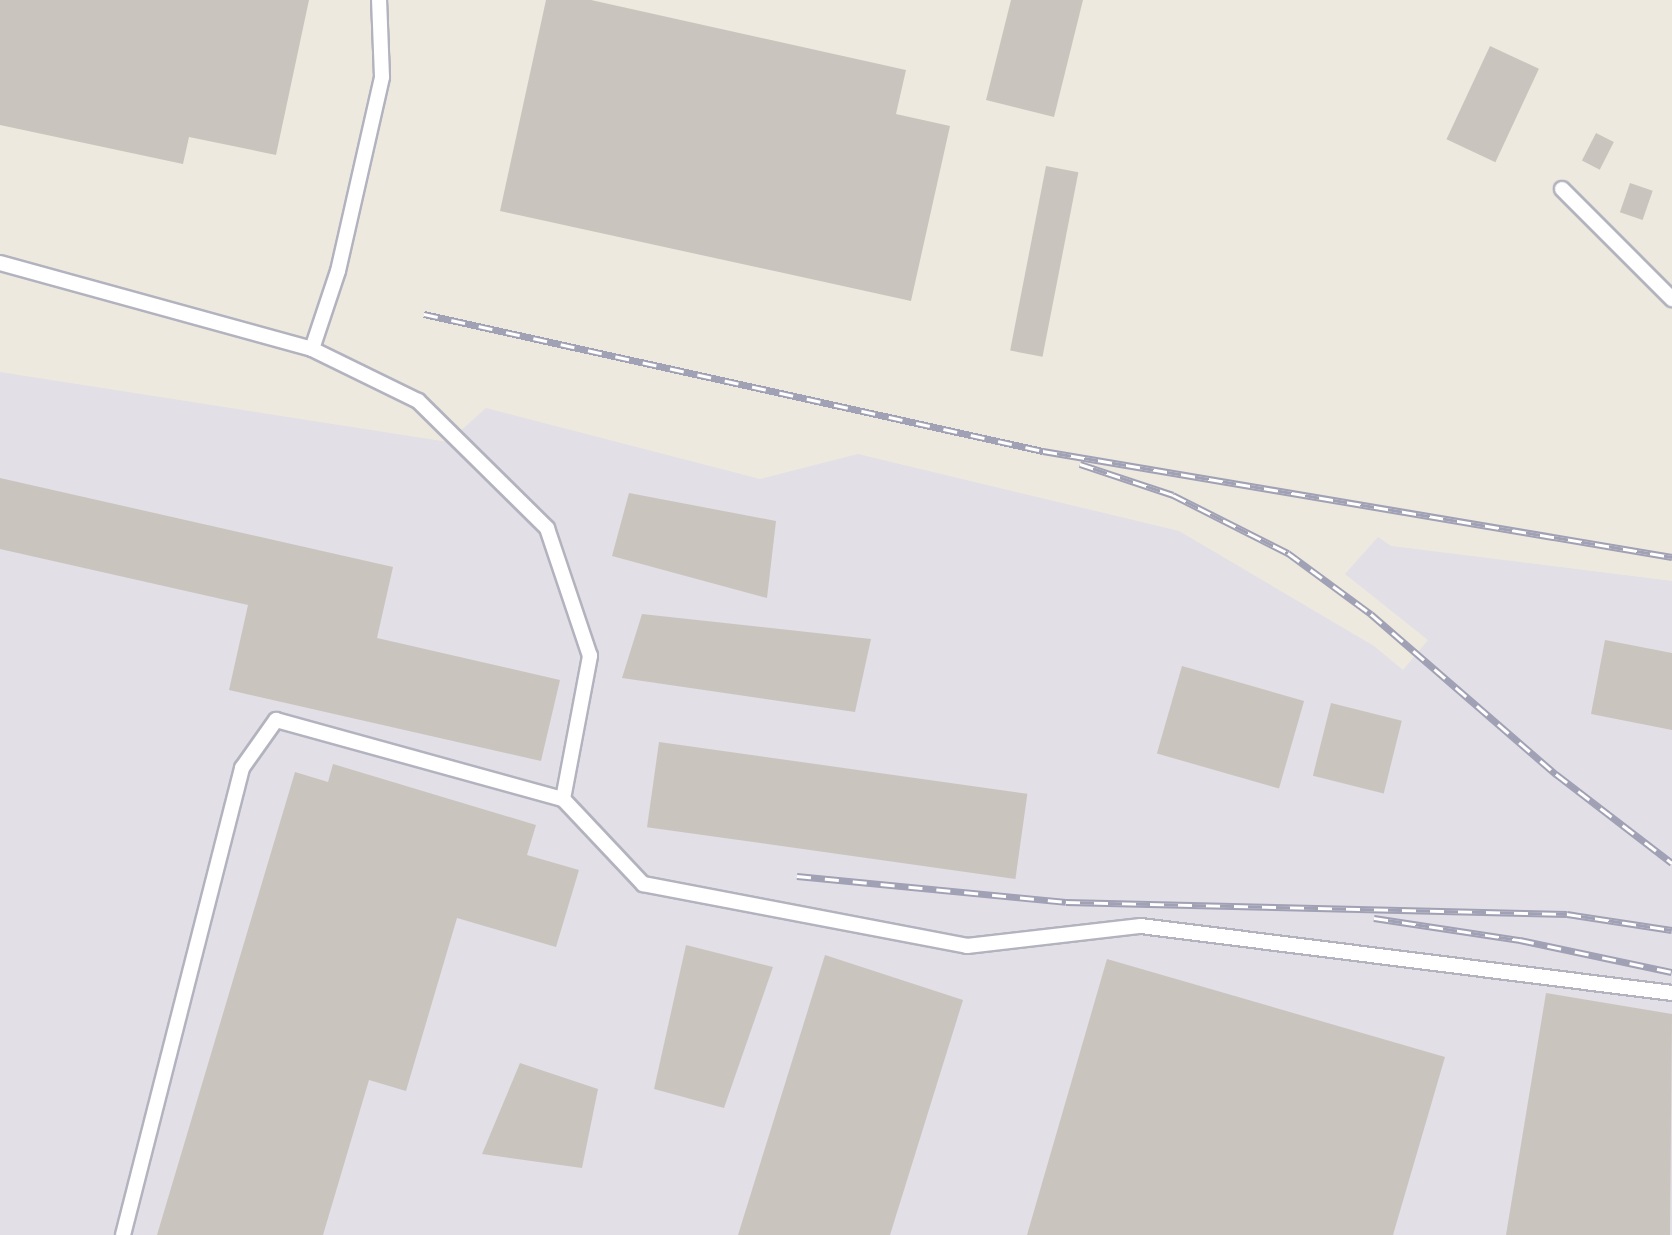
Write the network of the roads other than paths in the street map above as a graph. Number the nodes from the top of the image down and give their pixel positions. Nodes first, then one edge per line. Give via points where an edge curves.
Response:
1 (379, 0) edge
2 (1562, 189) dead end
3 (0, 263) edge
4 (1672, 299) edge
5 (312, 349) junction
6 (563, 799) junction
7 (1672, 993) edge
8 (123, 1235) edge

1 - 5 lane via 382,77 338,271
2 - 4 lane
3 - 5 lane
5 - 6 lane via 418,401 547,528 590,656
6 - 7 lane via 643,884 968,946 1141,926
6 - 8 lane via 276,720 242,768

